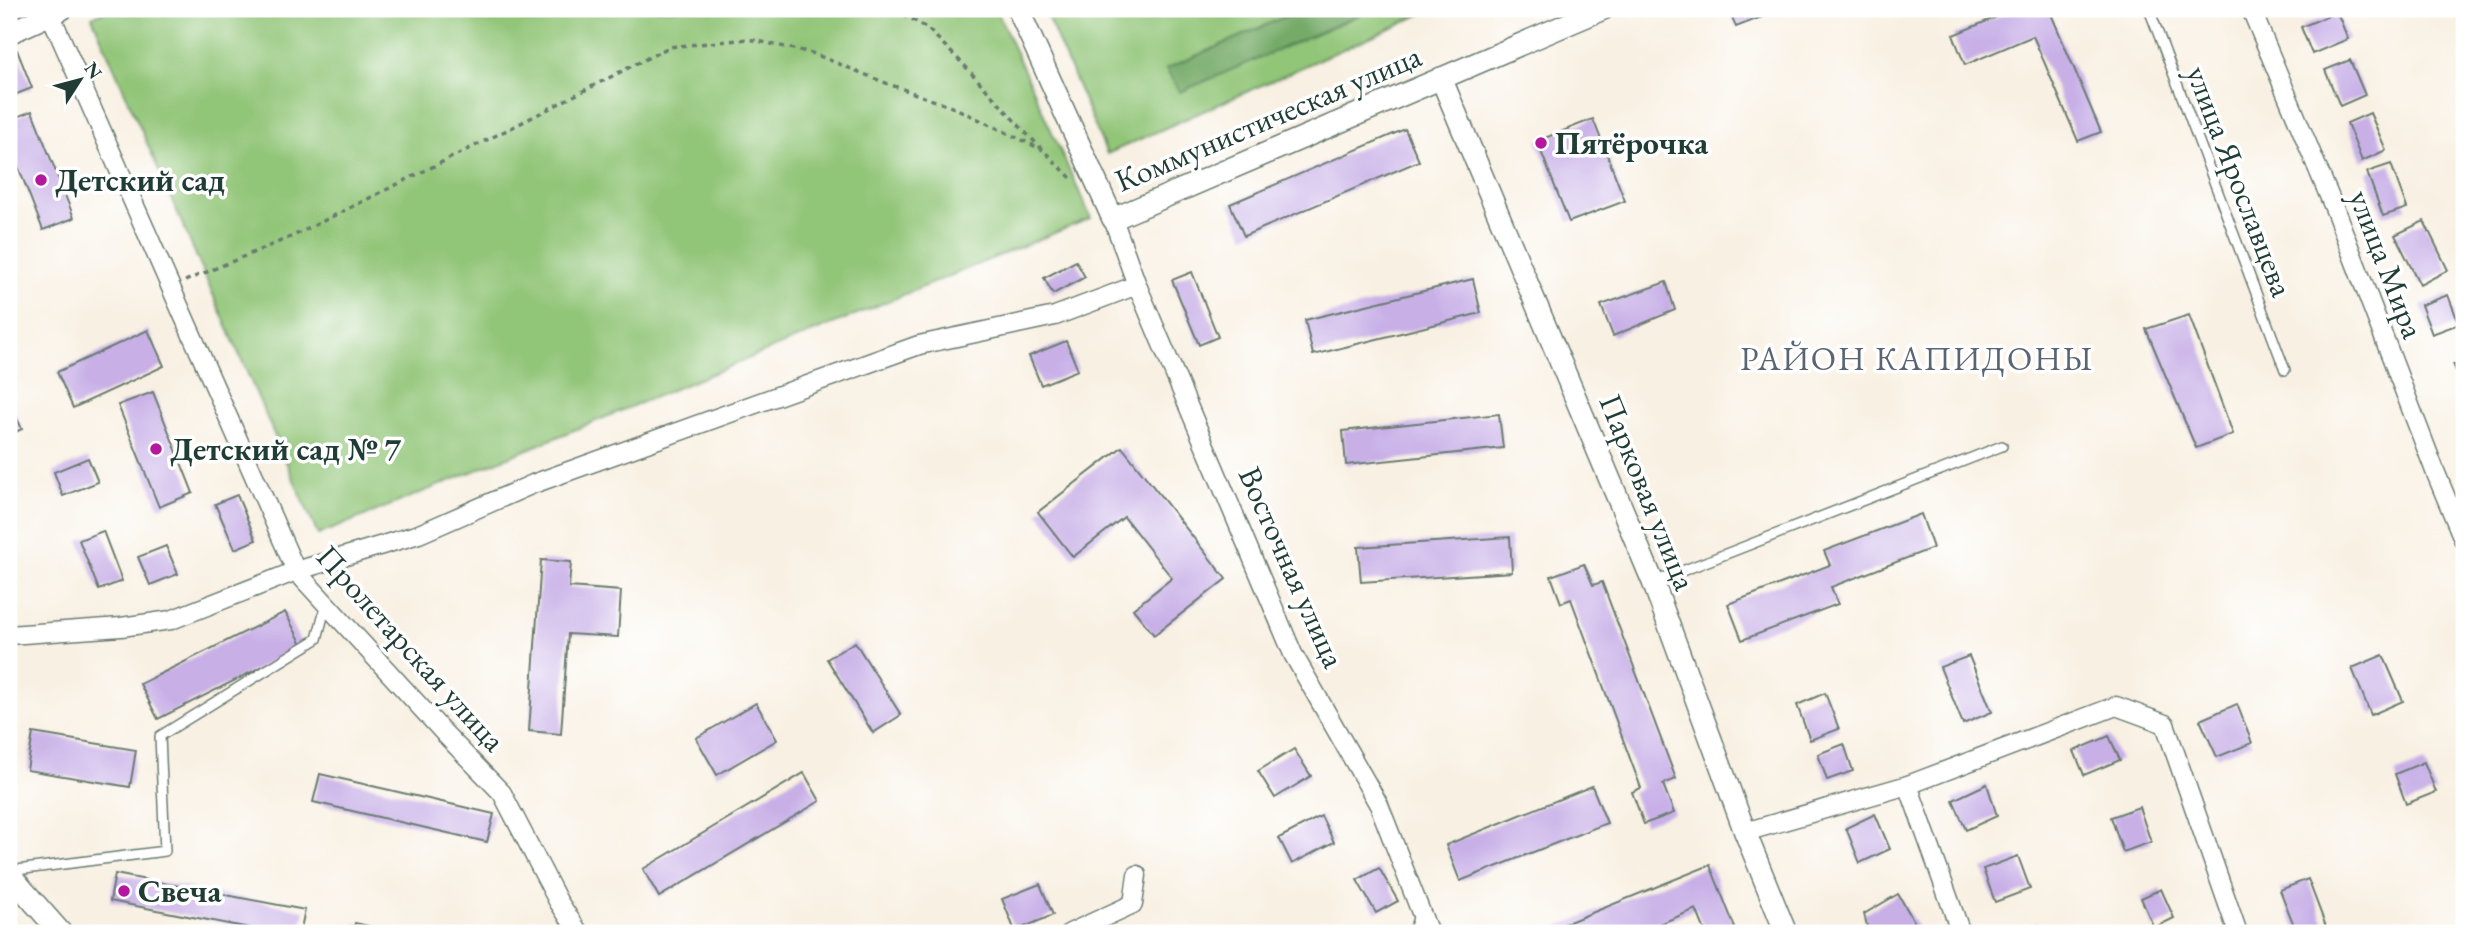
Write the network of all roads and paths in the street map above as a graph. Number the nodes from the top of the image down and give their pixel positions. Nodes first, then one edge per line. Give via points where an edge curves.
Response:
1 (895, 9) edge
2 (1018, 9) edge
3 (1603, 9) edge
4 (2149, 9) edge
5 (2251, 9) edge
6 (54, 10) edge
7 (9, 33) edge
8 (1441, 78) junction
9 (1043, 150) junction
10 (1078, 184) dead end
11 (1113, 219) junction
12 (1136, 285) junction
13 (170, 287) junction
14 (2285, 370) dead end
15 (2002, 446) dead end
16 (2464, 541) edge
17 (296, 571) junction
18 (1653, 582) junction
19 (327, 604) junction
20 (9, 635) edge
21 (1908, 785) junction
22 (1745, 832) junction
23 (9, 872) edge
24 (1137, 875) dead end
25 (1420, 913) junction
26 (61, 933) edge
27 (579, 933) edge
28 (1070, 933) edge
29 (1413, 933) edge
30 (1429, 933) edge
31 (1786, 933) edge
32 (1961, 933) edge
33 (2238, 933) edge

1 - 9 path via 928,29
2 - 11 street
3 - 8 street, Коммунистическая улица
4 - 14 lane, улица Ярославцева
5 - 16 street, улица Мира
6 - 7 street
6 - 13 street, Пролетарская улица
8 - 11 street, Коммунистическая улица
8 - 18 street, Парковая улица
9 - 10 path
9 - 13 path via 957,109 812,53 749,39 669,47 293,236
11 - 12 street, Восточная улица
12 - 17 street via 1055,316 919,345 533,484 419,534
12 - 25 street, Восточная улица via 1293,654 1379,805
13 - 17 street, Пролетарская улица
15 - 18 lane
17 - 19 street, Пролетарская улица
17 - 20 street via 171,620
18 - 22 street, Парковая улица
19 - 23 lane via 317,639 160,736 165,851
19 - 27 street, Пролетарская улица via 502,793
21 - 22 street
21 - 32 street
21 - 33 street via 2116,706 2165,724
22 - 31 street, Парковая улица
23 - 26 street
24 - 28 street via 1133,904
25 - 29 lane
25 - 30 street, Восточная улица

